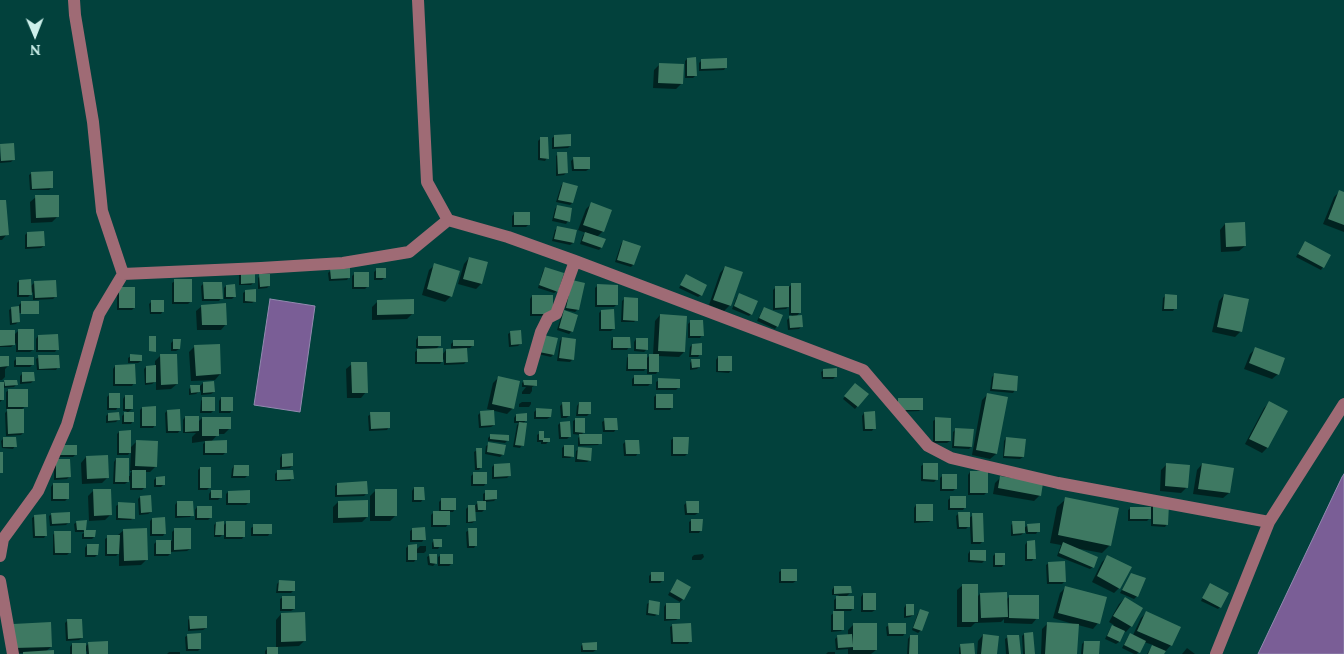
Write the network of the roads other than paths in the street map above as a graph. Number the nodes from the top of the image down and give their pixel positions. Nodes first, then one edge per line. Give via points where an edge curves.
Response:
1 (74, 0) edge
2 (418, 0) edge
3 (448, 220) junction
4 (575, 260) junction
5 (123, 274) junction
6 (530, 370) dead end
7 (1344, 404) edge
8 (1269, 522) junction
9 (0, 556) edge
10 (0, 581) edge
11 (13, 654) edge
12 (1216, 654) edge

1 - 5 street via 93,122 102,211
2 - 3 street via 427,182
3 - 4 street
3 - 5 street via 409,252 343,263
4 - 6 street via 556,314 548,318 541,332
4 - 8 street via 863,370 928,446 951,458 1058,483
5 - 9 street via 99,314 67,425 38,490 3,539
7 - 8 street
8 - 12 street
10 - 11 street

